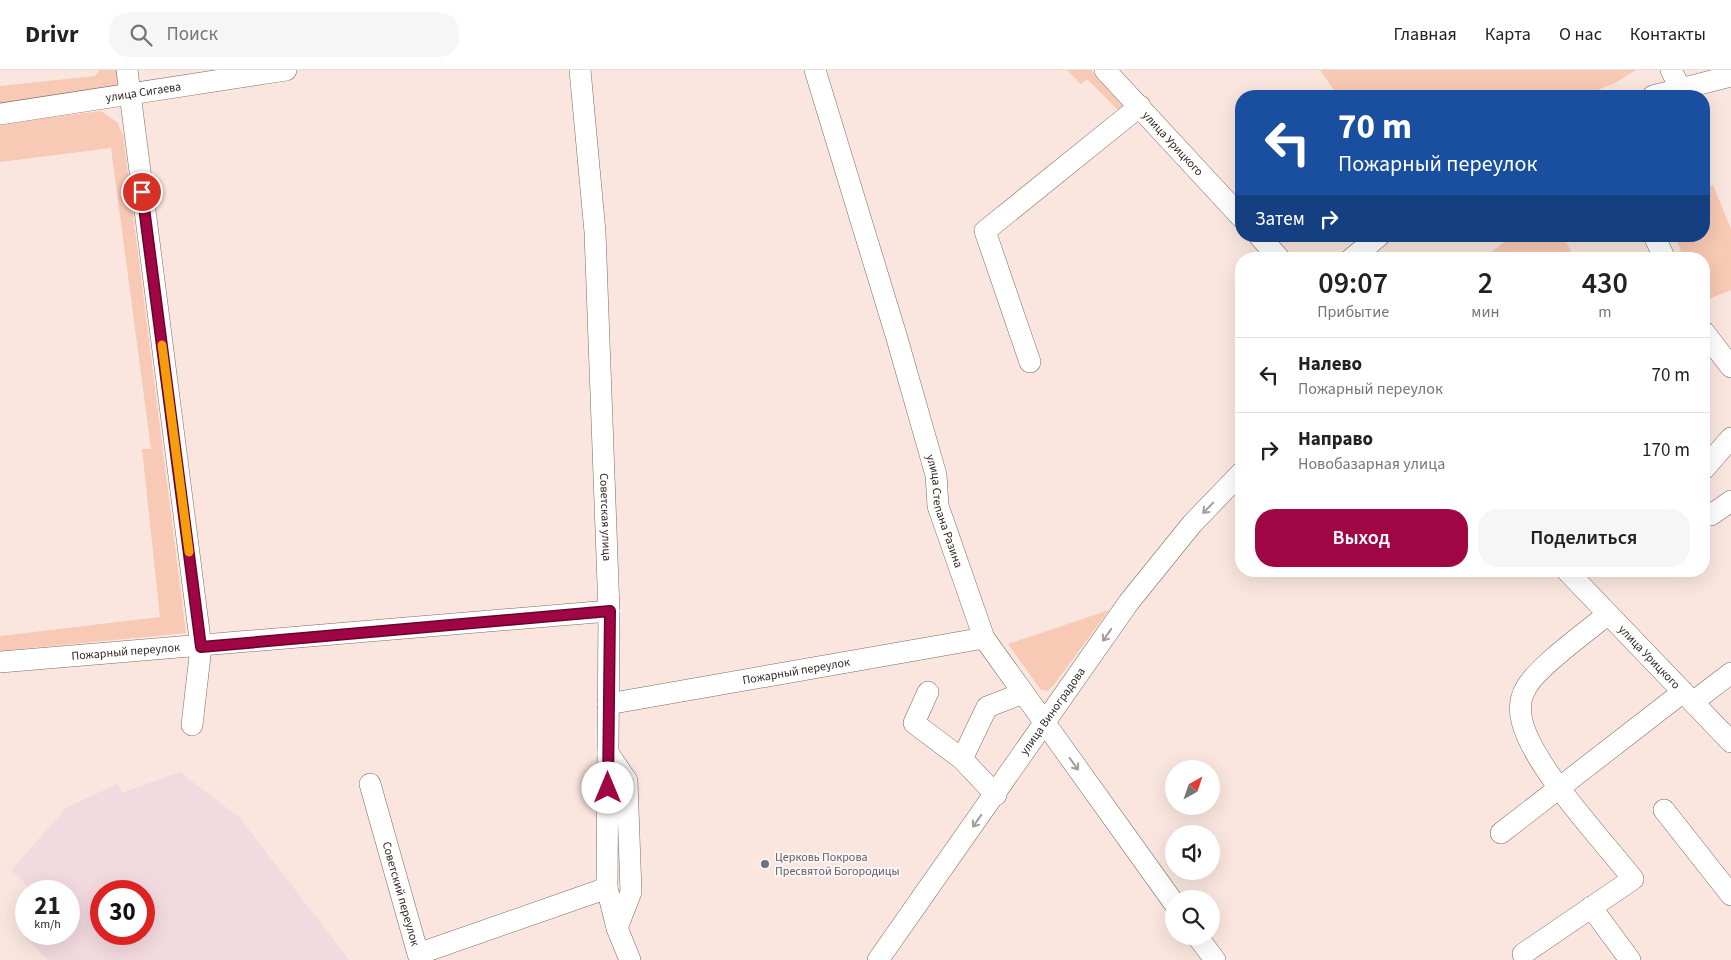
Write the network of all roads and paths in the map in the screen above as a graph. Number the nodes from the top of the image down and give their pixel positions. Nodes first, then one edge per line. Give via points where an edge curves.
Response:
1 (127, 70) edge
2 (286, 70) edge
3 (580, 70) edge
4 (815, 70) edge
5 (1105, 70) edge
6 (1731, 76) edge
7 (1676, 79) edge
8 (1661, 90) edge
9 (130, 95) junction
10 (1140, 106) junction
11 (0, 114) edge
12 (1235, 210) edge
13 (1264, 242) edge
14 (1372, 242) edge
15 (1274, 252) edge
16 (1360, 252) edge
17 (1710, 340) edge
18 (1030, 362) dead end
19 (1731, 367) edge
20 (1731, 438) edge
21 (1710, 461) edge
22 (1235, 479) edge
23 (1731, 501) edge
24 (1710, 515) edge
25 (1573, 577) edge
26 (610, 611) junction
27 (1608, 614) junction
28 (984, 638) junction
29 (201, 647) junction
30 (0, 662) edge
31 (1731, 673) edge
32 (928, 692) dead end
33 (1023, 693) junction
34 (1688, 697) junction
35 (608, 704) junction
36 (1046, 724) junction
37 (192, 725) dead end
38 (1731, 742) edge
39 (608, 753) junction
40 (962, 759) junction
41 (370, 784) dead end
42 (1560, 787) junction
43 (996, 795) junction
44 (1664, 810) dead end
45 (1501, 833) dead end
46 (607, 888) junction
47 (1165, 890) edge
48 (1731, 896) edge
49 (1591, 907) junction
50 (617, 928) junction
51 (1204, 945) edge
52 (1523, 954) dead end
53 (630, 960) edge
54 (878, 960) edge
55 (1215, 960) edge
56 (1630, 960) edge

1 - 9 street
2 - 9 street, улица Сигаева
3 - 26 street, Советская улица via 595,232
4 - 28 street, улица Степана Разина via 936,475 938,506
5 - 10 street, улица Урицкого
6 - 7 street
7 - 8 street
9 - 11 street, улица Сигаева
9 - 29 street
10 - 12 street, улица Урицкого
10 - 18 street via 985,231
13 - 15 street
14 - 16 street
17 - 19 street
20 - 21 street
22 -> 36 street, улица Виноградова via 1192,524 1130,602
23 - 24 street
25 - 27 street, улица Урицкого
26 - 29 street, Пожарный переулок
26 - 35 street, Советская улица
27 - 34 street, улица Урицкого
27 - 42 street via 1537,673 1521,697 1522,721 1533,750
28 - 33 street, улица Степана Разина
28 - 35 street, Пожарный переулок
29 - 30 street, Пожарный переулок
29 - 37 street
31 - 34 street
32 - 40 street via 914,723
33 - 36 street, улица Степана Разина
33 - 40 street via 986,707
34 - 38 street, улица Урицкого
34 - 42 street
35 - 39 street, Советская улица
36 - 43 street, улица Виноградова
36 -> 47 street, улица Степана Разина
39 - 46 street, Советская улица
39 - 50 street via 627,781 630,892
40 - 43 street
41 - 46 street, Советский переулок via 418,954
42 - 45 street
42 - 49 street via 1633,879
43 -> 54 street, улица Виноградова
44 - 48 street
46 - 50 street, Советская улица
49 - 52 street
49 - 56 street
50 - 53 street, Советская улица
51 - 55 street

